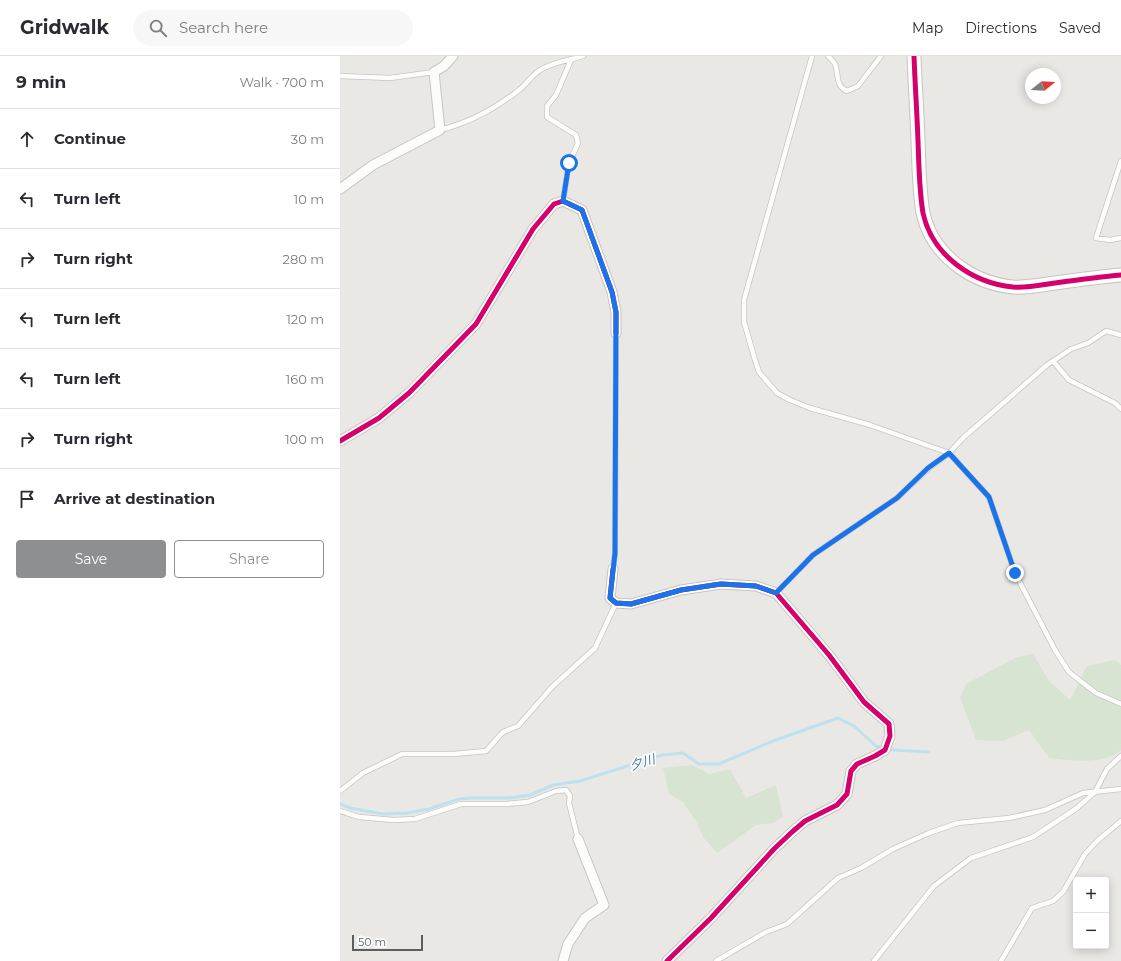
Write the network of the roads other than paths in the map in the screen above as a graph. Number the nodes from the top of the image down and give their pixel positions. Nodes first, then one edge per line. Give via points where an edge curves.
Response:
1 (452, 56) edge
2 (583, 56) edge
3 (812, 56) edge
4 (828, 56) edge
5 (881, 56) edge
6 (914, 56) edge
7 (571, 60) junction
8 (434, 72) junction
9 (340, 76) edge
10 (440, 130) junction
11 (1121, 161) edge
12 (340, 189) edge
13 (563, 201) junction
14 (1121, 238) edge
15 (1121, 274) edge
16 (616, 332) joint
17 (1121, 334) edge
18 (1053, 361) junction
19 (1121, 409) edge
20 (340, 441) edge
21 (949, 453) junction
22 (613, 569) joint
23 (776, 593) junction
24 (616, 603) junction
25 (1121, 704) edge
26 (1121, 756) edge
27 (1121, 789) edge
28 (340, 791) edge
29 (1095, 792) junction
30 (340, 811) edge
31 (1121, 821) edge
32 (578, 839) joint
33 (562, 961) edge
34 (667, 961) edge
35 (716, 961) edge
36 (874, 961) edge
37 (1001, 961) edge

1 - 8 street via 444,66
2 - 7 lane
3 - 21 lane via 744,300 744,322 752,353 759,372 777,393 790,400
4 - 5 lane via 834,63 839,84 846,91 858,86
6 - 15 street via 919,177 924,214 929,231 951,259 978,278 1014,287
7 - 10 lane via 541,69 521,89 499,104 456,126
7 - 13 lane via 556,94 547,106 547,117 576,135 578,143 569,163
8 - 9 lane via 390,78
8 - 10 street
10 - 12 street via 373,165
11 - 14 lane via 1096,238
13 - 16 street via 582,210 612,292
13 - 20 street via 554,204 533,230 476,324 409,392 379,418
16 - 22 lane
17 - 18 lane via 1106,332
18 - 19 lane via 1069,380 1115,403
18 - 21 lane via 964,437
21 - 23 lane via 928,468 897,498 813,555
21 - 25 lane via 989,497 1015,573 1069,672 1096,693
22 - 24 street via 610,598
23 - 24 street via 756,586 721,584 681,590 631,604
23 - 34 street via 829,655 864,702 889,724 890,736 885,750 857,764 851,771 847,794 837,806 805,821 792,832
24 - 28 lane via 595,648 552,687 518,726 503,732 486,751 402,754 362,773
26 - 29 lane via 1107,769
27 - 29 lane
29 - 35 lane via 1083,793 1045,810 1009,818 958,823 922,836 838,878 787,924 766,932
29 - 36 lane via 1077,808 1033,837 971,858 947,875 934,886
30 - 32 lane via 359,817 414,819 461,804 528,802 556,791 566,790 570,796 569,803
31 - 37 lane via 1085,854 1063,892 1053,901 1032,908
32 - 33 street via 604,905 585,918 568,944

